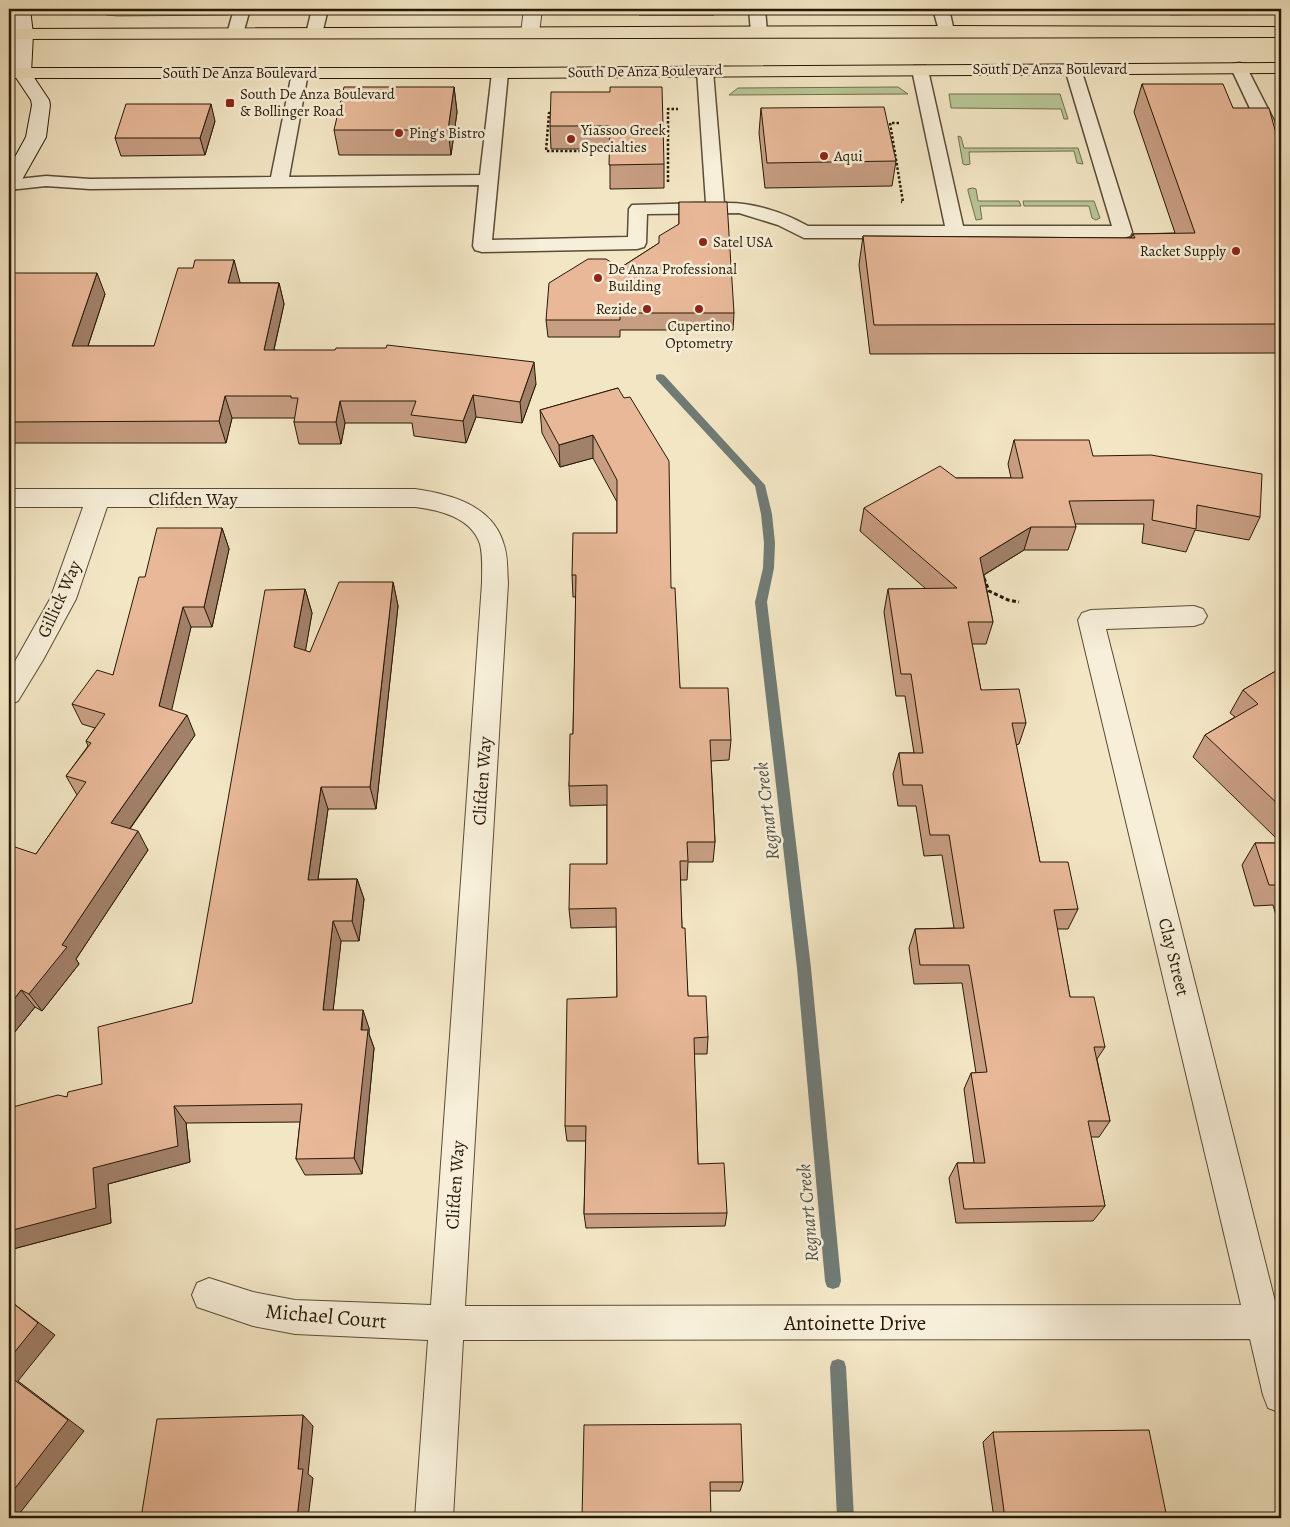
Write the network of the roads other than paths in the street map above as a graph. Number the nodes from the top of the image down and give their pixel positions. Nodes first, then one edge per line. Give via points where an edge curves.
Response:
1 (21, 9) edge
2 (242, 9) edge
3 (320, 9) edge
4 (532, 9) edge
5 (756, 9) edge
6 (940, 9) edge
7 (946, 31) junction
8 (759, 32) junction
9 (1281, 32) edge
10 (530, 33) junction
11 (16, 34) edge
12 (235, 34) junction
13 (314, 34) junction
14 (1239, 68) junction
15 (1281, 68) edge
16 (1073, 69) junction
17 (705, 70) junction
18 (920, 70) junction
19 (15, 73) edge
20 (300, 73) junction
21 (500, 73) junction
22 (9, 87) edge
23 (1281, 168) edge
24 (489, 180) junction
25 (279, 181) junction
26 (9, 185) edge
27 (715, 208) junction
28 (955, 232) junction
29 (9, 498) edge
30 (98, 500) junction
31 (1194, 616) dead end
32 (9, 694) edge
33 (209, 1295) dead end
34 (1263, 1322) junction
35 (446, 1323) junction
36 (1281, 1395) edge
37 (434, 1518) edge

1 - 11 street
2 - 12 lane
3 - 13 lane
4 - 10 street
5 - 8 lane
6 - 7 lane
7 - 8 main road
7 - 9 main road
8 - 10 main road
10 - 13 main road
11 - 12 main road
11 - 19 street
12 - 13 main road
14 - 15 main road, South De Anza Boulevard
14 - 16 main road, South De Anza Boulevard
14 - 23 lane via 1265,121
16 - 18 main road, South De Anza Boulevard
16 - 28 lane via 1123,232
17 - 18 main road, South De Anza Boulevard
17 - 21 main road, South De Anza Boulevard
17 - 27 lane
18 - 28 lane
19 - 20 main road, South De Anza Boulevard
19 - 22 street
19 - 26 street via 41,105 36,136
20 - 21 main road, South De Anza Boulevard
20 - 25 lane
21 - 24 lane
24 - 25 lane
24 - 27 lane via 482,246 637,243 638,209
25 - 26 lane via 90,184 46,181
27 - 28 lane via 740,208 785,221 804,232
29 - 30 street, Clifden Way
30 - 32 street, Gillick Way via 63,599
30 - 35 street, Clifden Way via 439,500 470,514 484,528 491,543 495,583
31 - 34 street, Clay Street via 1091,620
33 - 35 street, Michael Court via 253,1309 295,1317
34 - 35 street, Antoinette Drive
34 - 36 street, Clay Street
35 - 37 street, Clifden Way

